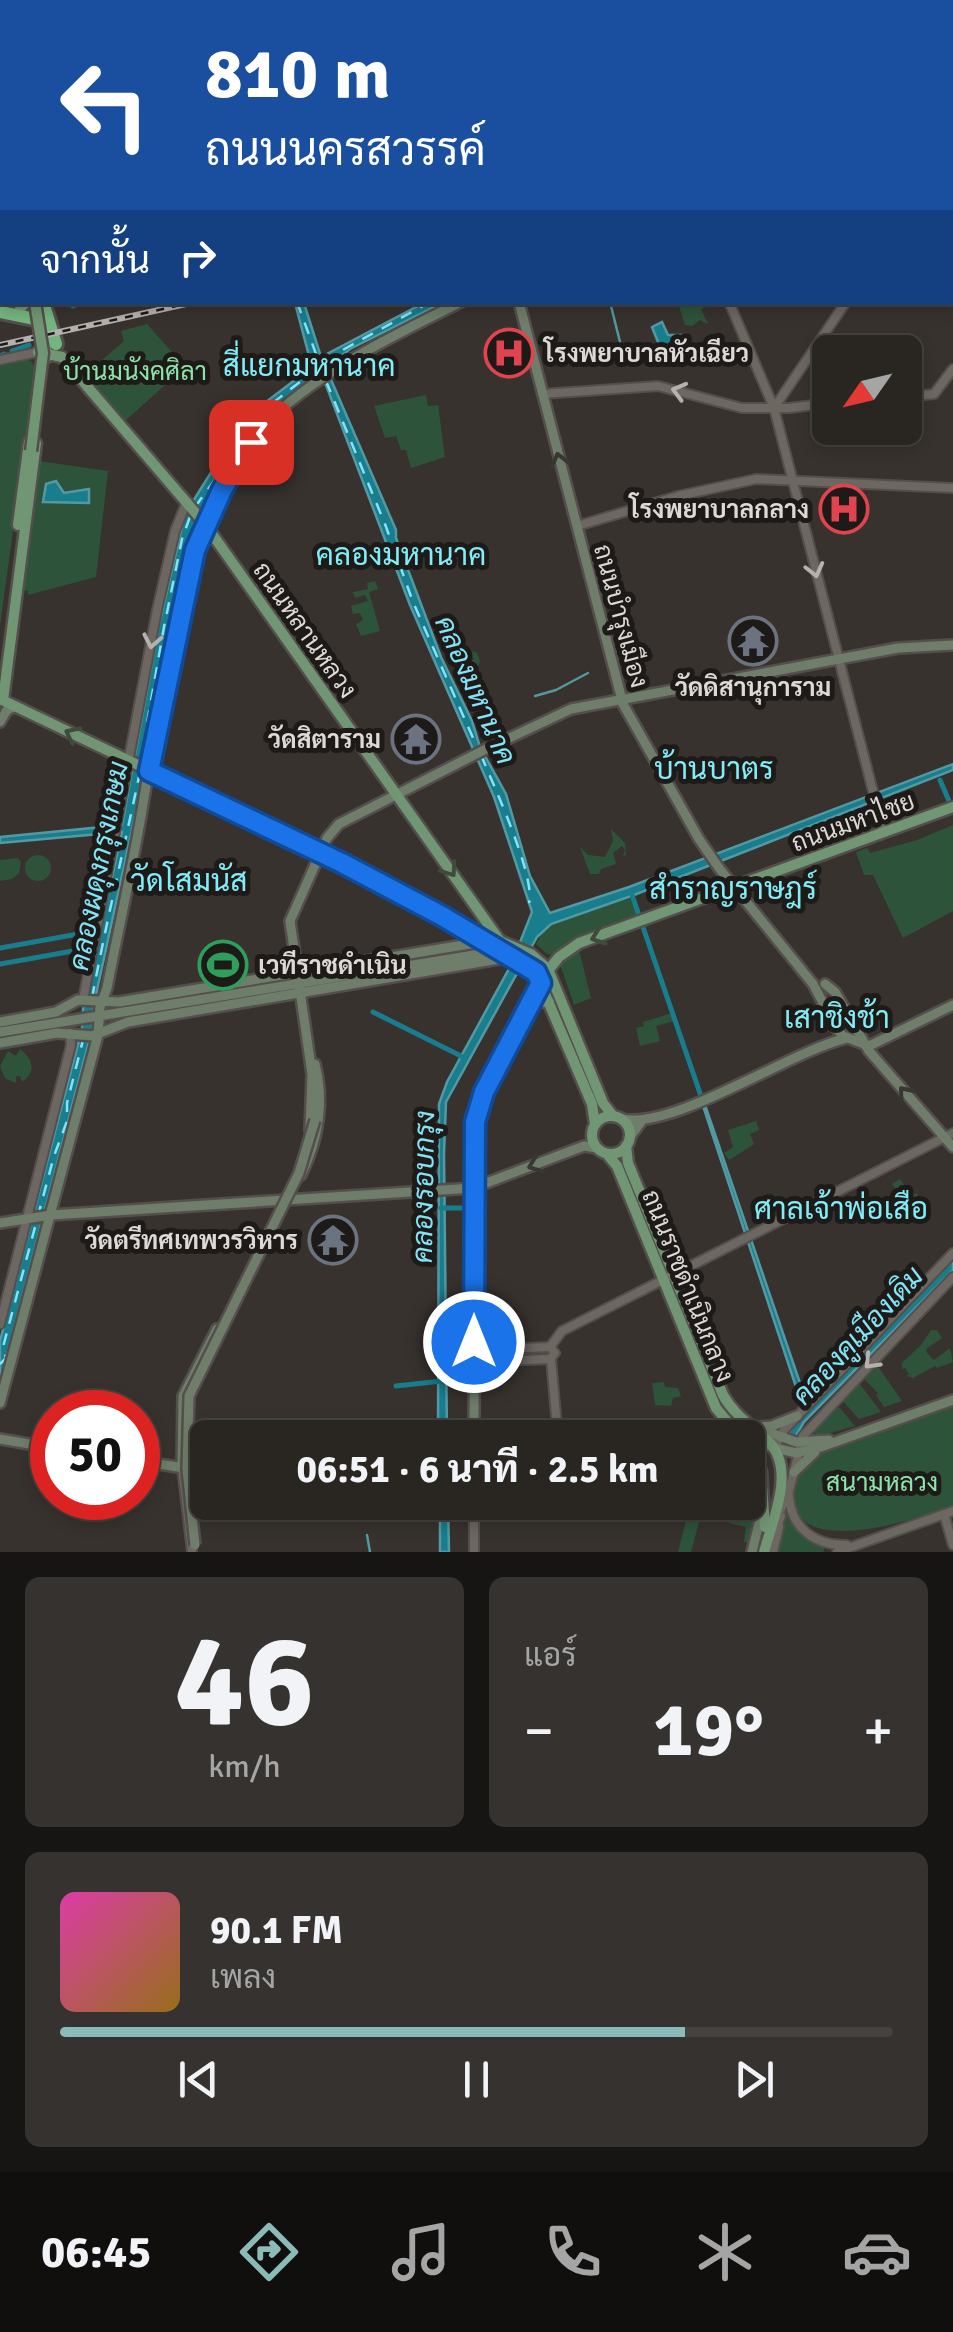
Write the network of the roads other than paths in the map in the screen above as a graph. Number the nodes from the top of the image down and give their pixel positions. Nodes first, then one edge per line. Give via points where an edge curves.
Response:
1 (455, 305) edge
2 (520, 305) edge
3 (730, 305) edge
4 (844, 305) edge
5 (36, 307) edge
6 (0, 312) edge
7 (46, 349) junction
8 (0, 360) edge
9 (953, 370) edge
10 (542, 394) junction
11 (922, 395) edge
12 (812, 405) edge
13 (774, 408) junction
14 (792, 481) junction
15 (953, 488) edge
16 (23, 489) junction
17 (188, 503) junction
18 (202, 520) junction
19 (577, 526) junction
20 (953, 645) edge
21 (837, 660) junction
22 (0, 663) edge
23 (621, 699) junction
24 (1, 700) edge
25 (16, 706) junction
26 (0, 720) edge
27 (130, 762) junction
28 (148, 771) junction
29 (397, 794) junction
30 (952, 808) edge
31 (883, 830) junction
32 (321, 852) junction
33 (732, 886) junction
34 (477, 939) junction
35 (509, 950) junction
36 (531, 958) junction
37 (558, 958) junction
38 (402, 966) junction
39 (548, 969) junction
40 (299, 977) junction
41 (541, 983) junction
42 (826, 984) junction
43 (814, 988) junction
44 (204, 993) junction
45 (83, 996) junction
46 (102, 997) junction
47 (226, 1000) junction
48 (532, 1000) junction
49 (840, 1000) junction
50 (548, 1002) junction
51 (953, 1005) edge
52 (56, 1012) junction
53 (828, 1012) junction
54 (101, 1016) junction
55 (80, 1019) junction
56 (0, 1022) edge
57 (852, 1022) junction
58 (12, 1030) edge
59 (836, 1030) junction
60 (88, 1037) junction
61 (847, 1038) junction
62 (830, 1042) junction
63 (0, 1043) edge
64 (866, 1046) junction
65 (316, 1068) junction
66 (618, 1118) junction
67 (640, 1122) junction
68 (595, 1124) junction
69 (949, 1135) edge
70 (628, 1142) junction
71 (953, 1147) edge
72 (602, 1151) junction
73 (468, 1188) junction
74 (292, 1196) junction
75 (268, 1199) junction
76 (277, 1212) junction
77 (50, 1215) junction
78 (32, 1218) junction
79 (0, 1223) edge
80 (953, 1254) edge
81 (953, 1277) edge
82 (670, 1283) junction
83 (0, 1324) edge
84 (213, 1338) junction
85 (548, 1353) junction
86 (474, 1356) junction
87 (953, 1400) edge
88 (0, 1403) edge
89 (797, 1416) junction
90 (474, 1420) edge
91 (556, 1420) edge
92 (726, 1420) edge
93 (746, 1420) edge
94 (813, 1424) junction
95 (765, 1425) edge
96 (765, 1432) edge
97 (0, 1439) edge
98 (765, 1440) edge
99 (30, 1444) edge
100 (820, 1444) junction
101 (788, 1445) junction
102 (160, 1464) edge
103 (187, 1466) edge
104 (794, 1472) junction
105 (789, 1491) junction
106 (765, 1500) edge
107 (765, 1504) edge
108 (766, 1507) junction
109 (792, 1513) junction
110 (949, 1513) edge
111 (474, 1520) edge
112 (759, 1520) edge
113 (768, 1527) junction
114 (858, 1544) junction
115 (953, 1545) edge
116 (825, 1548) edge
117 (194, 1552) edge
118 (474, 1552) edge
119 (763, 1552) edge
120 (837, 1552) edge

1 - 18 main road via 280,411
2 - 10 main road, ถนนบำรุงเมือง
3 - 13 street
4 - 13 street
5 - 6 highway
5 - 7 highway
5 - 16 main road, bridge via 43,354
7 - 8 street
7 - 16 main road
7 - 17 main road, ถนนหลานหลวง
7 - 24 main road
9 - 11 street via 934,394
13 -> 10 street via 722,405 658,386
19 -> 10 main road, ถนนบำรุงเมือง
12 - 13 street
13 - 14 street
14 - 15 street
14 - 19 street via 756,480 678,496
14 -> 21 street
16 - 22 main road
17 - 18 main road, ถนนหลานหลวง
17 -> 27 street via 171,546
18 - 28 main road
18 - 29 main road, ถนนหลานหลวง
19 - 23 main road, ถนนบำรุงเมือง
20 - 21 main road
21 - 23 main road
21 - 31 street
23 - 29 main road via 558,714
23 - 33 main road, ถนนบำรุงเมือง
24 - 25 main road
24 - 26 main road
25 - 26 main road
27 -> 25 main road
27 - 28 main road
27 - 45 street
28 - 32 main road
28 - 46 main road
29 - 32 main road via 339,824
29 -> 35 main road, ถนนหลานหลวง
30 - 31 main road, ถนนมหาไชย
31 - 33 main road, ถนนมหาไชย
32 - 34 main road
32 - 40 main road via 291,916
33 -> 37 main road, ถนนมหาไชย
33 - 43 main road, ถนนบำรุงเมือง
34 - 35 main road
34 - 38 main road
35 - 36 main road
35 - 38 main road
36 - 37 main road
36 - 39 main road
36 - 41 main road
37 - 39 main road, ถนนมหาไชย
38 - 40 main road
38 - 40 main road
39 - 41 main road, ถนนมหาไชย
39 - 66 main road via 603,1103
40 - 44 main road via 286,974
40 - 47 main road
40 - 65 main road
40 - 74 main road via 312,1108
41 - 48 main road
41 - 50 main road
42 - 43 main road
42 - 49 main road
42 - 53 main road
43 - 53 main road, ถนนบำรุงเมือง
44 - 46 main road
44 - 47 main road
44 - 54 main road
45 - 46 main road
45 - 52 main road
46 - 54 main road
47 - 60 main road
48 - 50 main road
48 - 73 main road via 484,1092
49 - 53 main road via 830,1002
49 - 57 main road
50 - 68 main road
51 - 64 main road
52 - 55 main road
52 - 58 main road
53 - 59 main road, ถนนบำรุงเมือง
54 - 55 main road
54 - 60 main road
55 - 58 main road
56 - 58 main road
57 - 61 main road
57 - 64 main road
58 - 60 main road
58 - 63 main road
59 - 61 main road
59 - 62 main road
60 - 77 main road
60 - 78 street
61 - 62 main road
61 - 64 main road
62 - 67 main road
69 -> 64 main road
65 - 74 main road via 317,1133
65 - 117 main road, bridge via 315,1120 302,1165 189,1396
66 - 67 main road
66 - 68 main road
66 - 70 main road via 629,1129
67 - 70 main road
68 - 72 main road via 592,1136
69 - 71 main road
69 - 82 street
70 - 72 main road via 620,1152
70 - 82 main road, ถนนราชดำเนินกลาง via 627,1162
72 -> 73 main road via 584,1146
72 - 82 main road, ถนนราชดำเนินกลาง via 617,1166
73 - 74 main road
73 - 86 main road
74 - 75 main road
74 - 76 main road
74 - 103 main road via 191,1397
75 - 76 main road
75 - 77 main road
76 - 84 main road
77 - 78 main road
77 - 88 main road
78 - 79 main road
78 - 83 street
80 - 89 street
81 -> 94 street
82 - 85 street via 562,1331
82 - 92 main road, ถนนราชดำเนินกลาง
82 - 93 main road, ถนนราชดำเนินกลาง via 723,1395
84 - 103 main road via 182,1396
84 - 117 main road, bridge via 185,1398
85 - 86 street
85 - 91 street
86 - 90 main road
87 - 100 main road
89 - 95 main road
89 - 101 street
94 - 100 street
94 - 101 street
96 - 101 main road, ถนนราชดำเนินกลาง
97 - 99 main road
98 - 101 main road, ถนนราชดำเนินกลาง
100 - 101 main road
100 - 104 main road
101 - 104 street
101 - 113 main road
102 - 103 main road
103 - 117 street
104 - 105 street
105 - 109 street
105 - 113 street
106 - 108 main road
107 - 108 main road
108 - 113 main road
109 - 116 street
109 - 119 street via 782,1516
110 - 114 street
110 - 115 street
111 - 118 street
112 - 119 main road
113 - 119 main road
114 - 116 street
114 - 120 street

